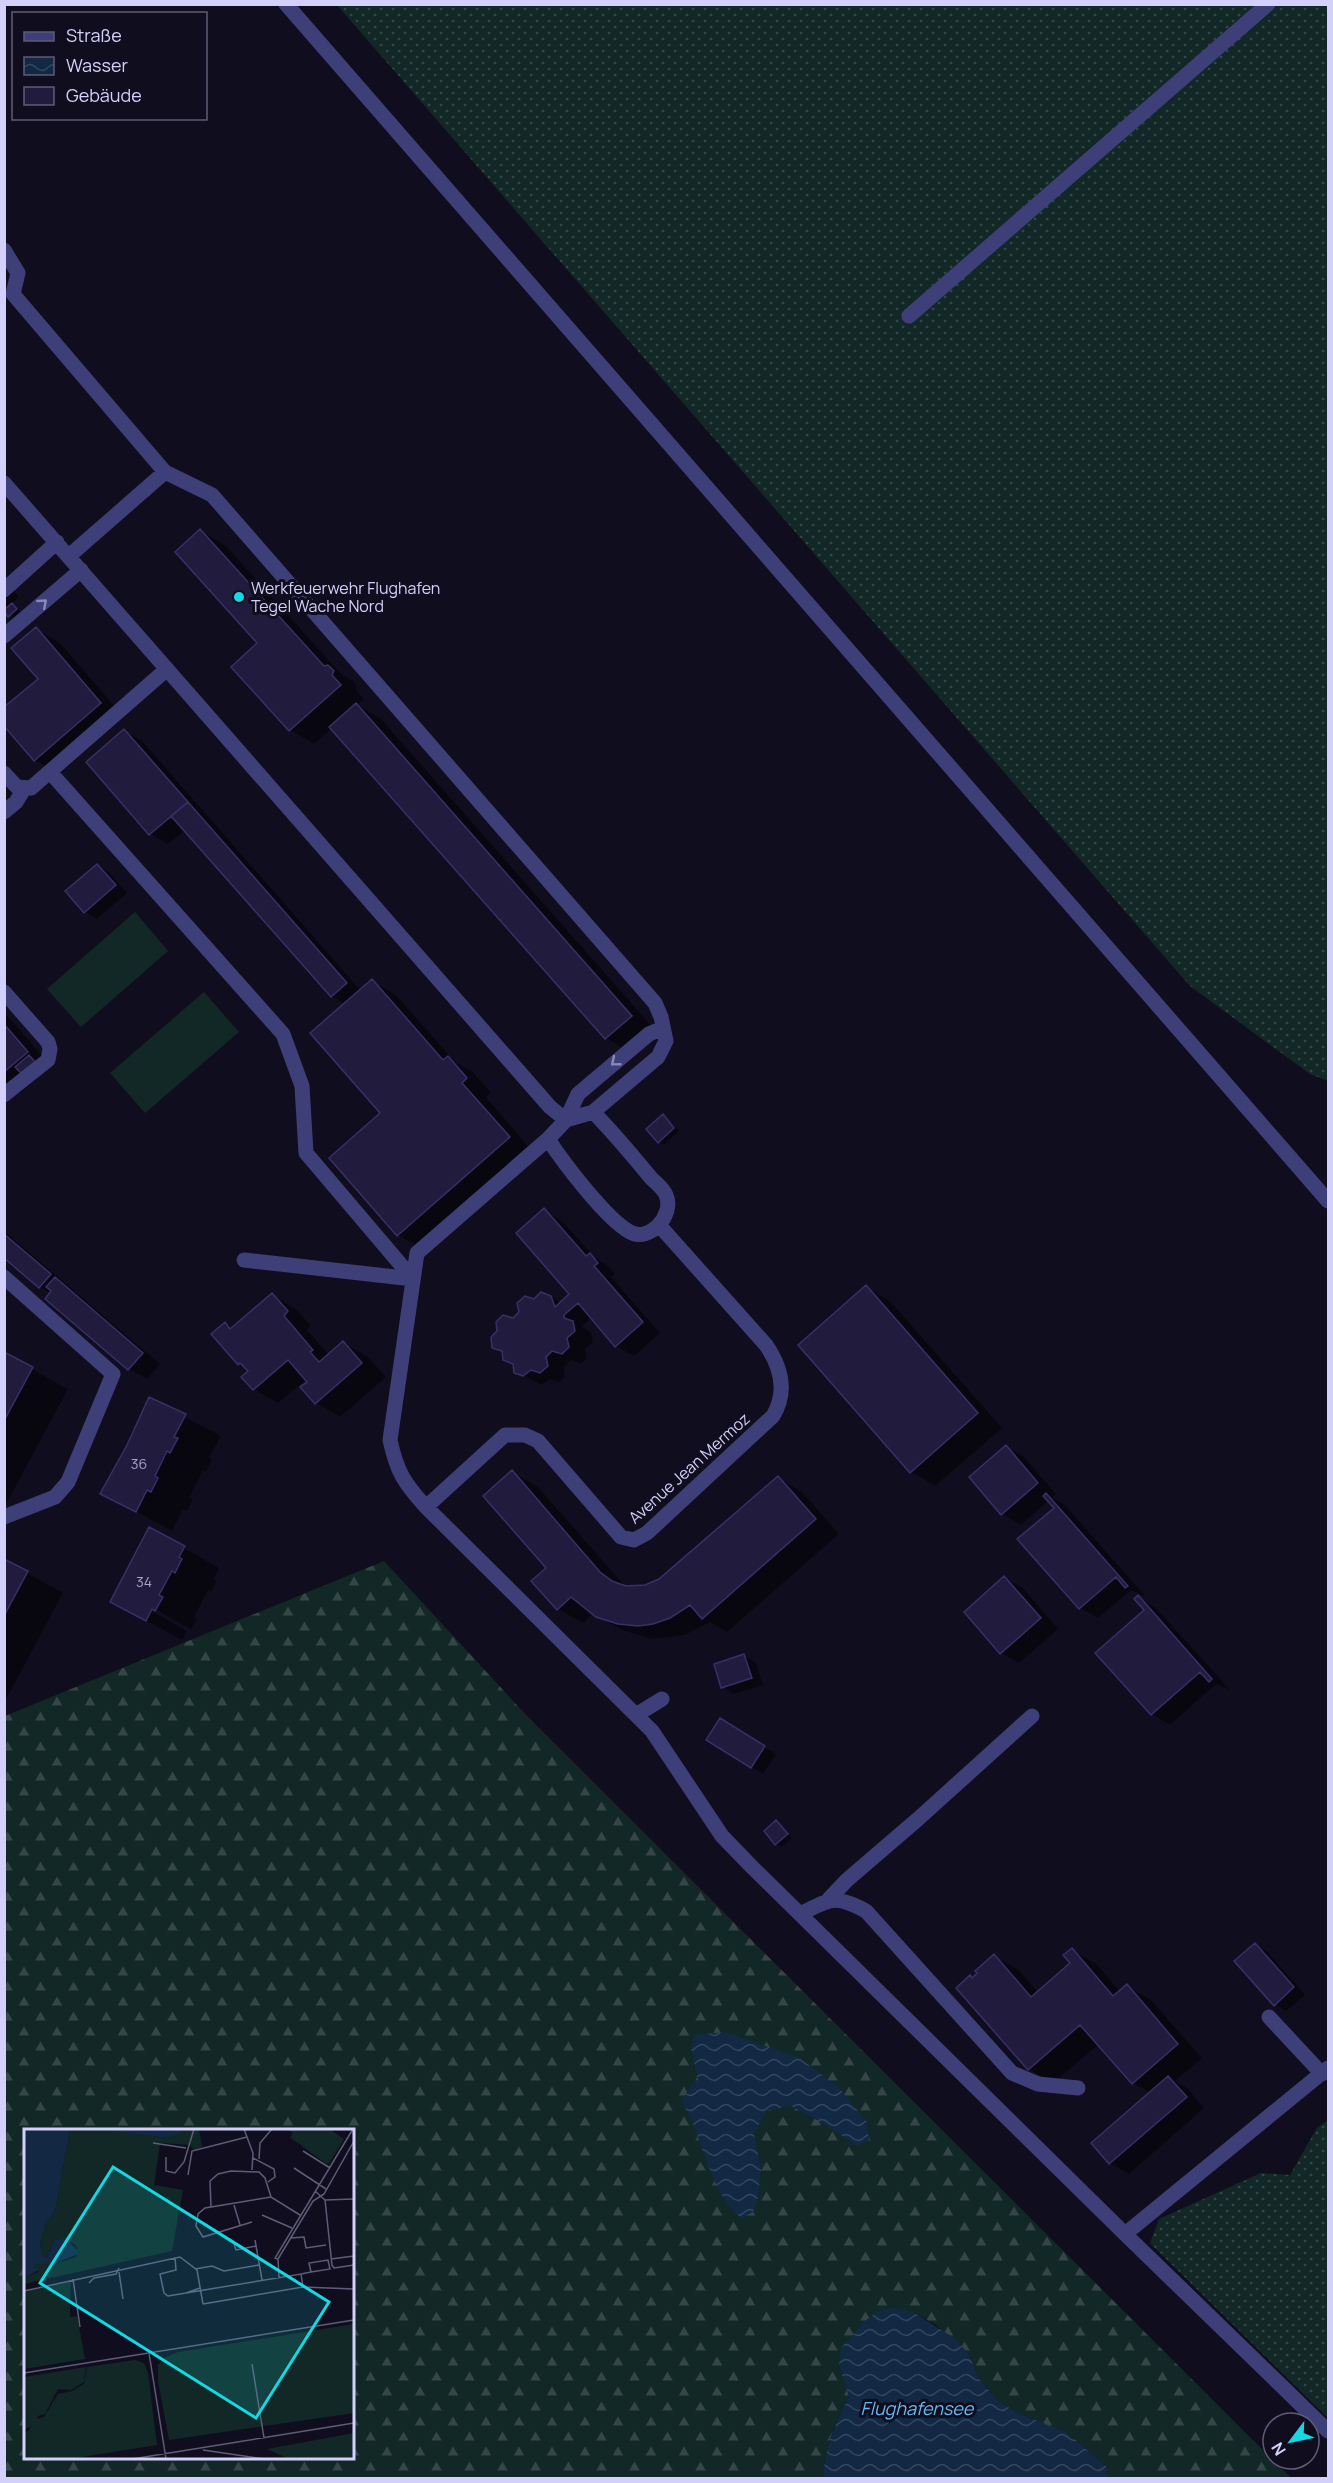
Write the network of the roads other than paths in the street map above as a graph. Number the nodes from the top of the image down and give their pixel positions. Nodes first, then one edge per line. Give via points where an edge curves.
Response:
1 (286, 4) edge
2 (1268, 4) edge
3 (4, 250) edge
4 (9, 298) edge
5 (909, 316) dead end
6 (165, 472) junction
7 (4, 483) edge
8 (57, 542) junction
9 (69, 556) junction
10 (81, 570) junction
11 (4, 590) edge
12 (4, 636) edge
13 (167, 669) junction
14 (50, 772) junction
15 (4, 773) edge
16 (24, 789) junction
17 (4, 812) edge
18 (4, 992) edge
19 (663, 1028) junction
20 (4, 1095) edge
21 (593, 1112) junction
22 (566, 1120) junction
23 (548, 1139) junction
24 (1329, 1201) edge
25 (660, 1225) junction
26 (244, 1260) dead end
27 (4, 1277) edge
28 (413, 1279) junction
29 (426, 1507) junction
30 (4, 1517) edge
31 (662, 1699) dead end
32 (636, 1715) junction
33 (1032, 1716) dead end
34 (829, 1899) junction
35 (800, 1914) junction
36 (1269, 2017) dead end
37 (1325, 2071) edge
38 (1078, 2088) dead end
39 (1125, 2234) junction
40 (1329, 2432) edge

1 - 24 street
2 - 5 street
3 - 4 street via 18,273
4 - 6 street
6 - 9 street
6 - 19 street via 212,495 655,1004
7 - 8 street
8 - 9 street
8 - 11 street
9 - 10 street
12 -> 10 street
10 - 13 street
13 - 14 street
13 - 22 street via 549,1107
14 - 16 street
14 - 28 street via 283,1034 302,1086 306,1153
15 - 16 street
16 - 17 street
18 - 20 street via 50,1049 48,1060
19 - 21 street via 666,1041 658,1057
19 -> 22 street via 649,1034 578,1094
21 - 22 street
21 - 25 street via 666,1195 668,1212
22 - 23 street
23 - 25 street via 610,1216 631,1233 643,1234
23 - 28 street via 417,1253
25 - 29 street, Avenue Jean Mermoz via 777,1362 781,1404 773,1416 647,1533 634,1540 621,1537 538,1442 525,1435 505,1435
26 - 28 street
27 - 30 street via 113,1374 68,1482 55,1497
28 - 29 street via 390,1440 395,1465
29 - 32 street
31 - 32 street
32 - 35 street via 652,1731 722,1836
33 - 34 street
34 - 35 street
34 - 38 street via 843,1900 866,1911 1012,2073 1038,2084
35 - 39 street
36 - 37 street
37 - 39 street
39 - 40 street

